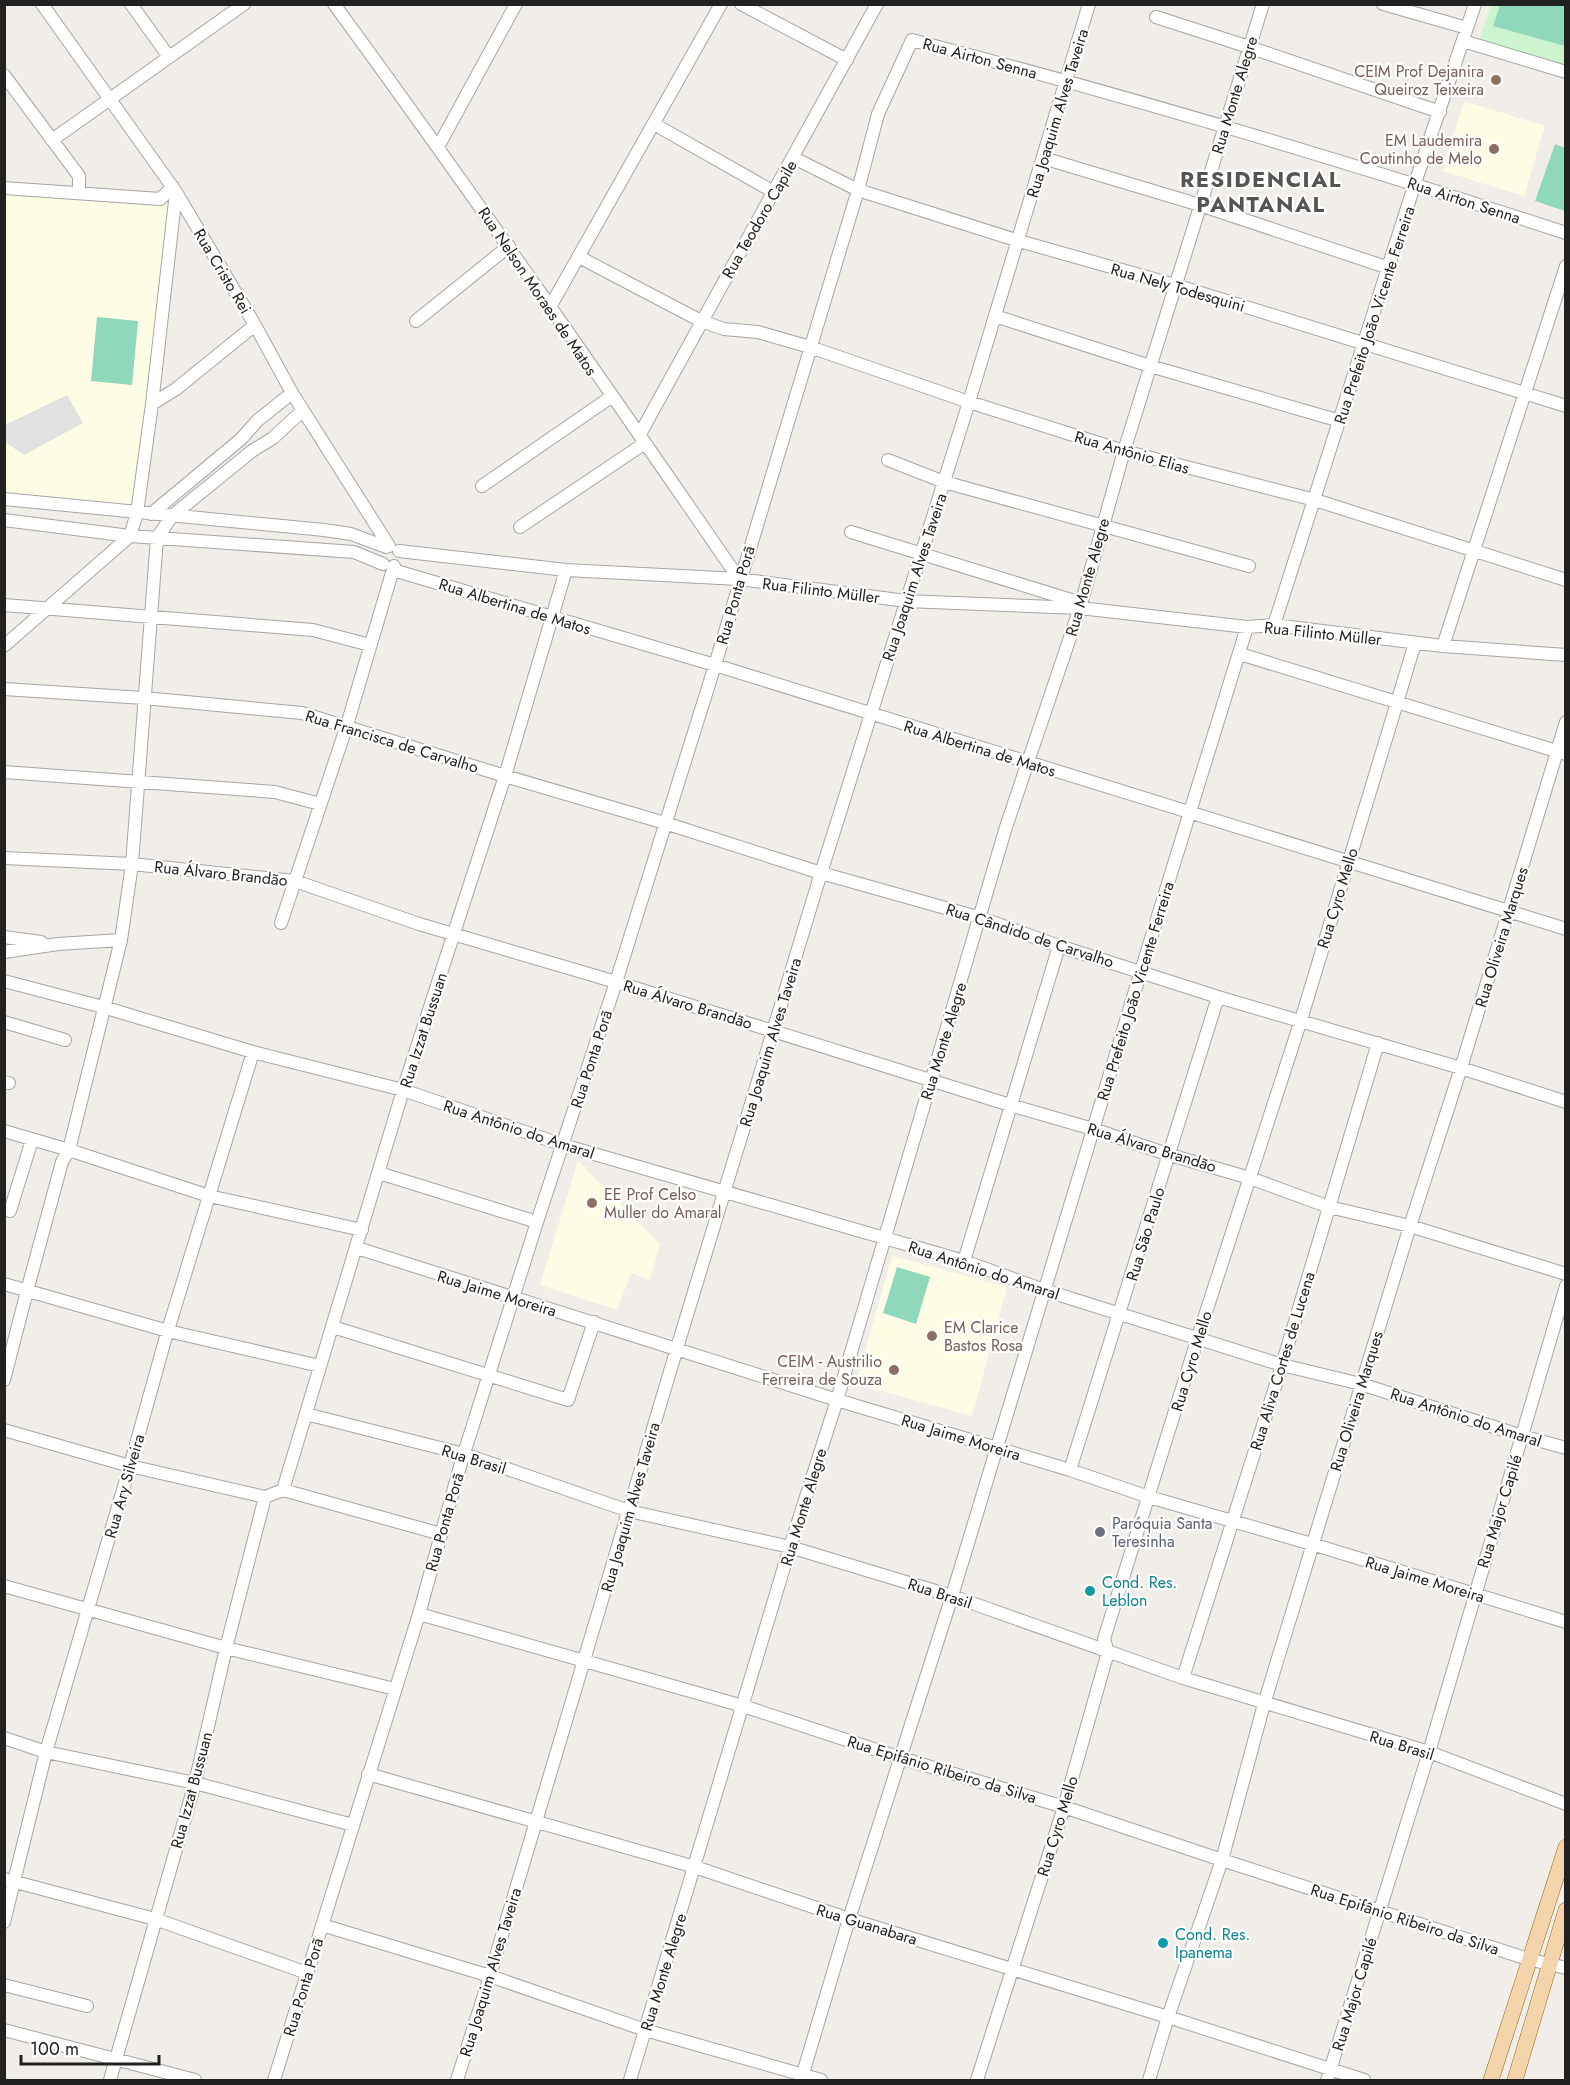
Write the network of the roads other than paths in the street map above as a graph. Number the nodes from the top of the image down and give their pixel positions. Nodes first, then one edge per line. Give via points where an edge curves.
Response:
1 (42, 4) edge
2 (131, 4) edge
3 (244, 4) edge
4 (334, 4) edge
5 (516, 4) edge
6 (721, 4) edge
7 (741, 4) edge
8 (877, 4) edge
9 (1089, 4) edge
10 (1263, 4) edge
11 (1383, 4) edge
12 (1475, 4) edge
13 (229, 9) edge
14 (1156, 18) dead end
15 (1467, 28) junction
16 (912, 40) joint
17 (1463, 41) junction
18 (1249, 47) junction
19 (169, 57) junction
20 (847, 60) junction
21 (1566, 72) edge
22 (4, 75) edge
23 (1066, 80) junction
24 (110, 99) junction
25 (1440, 112) junction
26 (654, 124) junction
27 (1225, 126) junction
28 (52, 140) junction
29 (438, 147) junction
30 (794, 158) junction
31 (1043, 158) junction
32 (1415, 183) junction
33 (4, 188) edge
34 (174, 190) junction
35 (858, 190) junction
36 (774, 192) junction
37 (79, 193) junction
38 (1200, 205) junction
39 (1566, 233) edge
40 (1019, 241) junction
41 (509, 246) junction
42 (579, 257) junction
43 (1566, 266) edge
44 (1389, 268) junction
45 (1175, 285) junction
46 (550, 307) junction
47 (995, 316) junction
48 (416, 321) dead end
49 (701, 321) junction
50 (255, 325) junction
51 (1365, 343) junction
52 (810, 347) junction
53 (1150, 366) junction
54 (292, 393) junction
55 (1524, 393) junction
56 (611, 397) junction
57 (969, 402) junction
58 (152, 404) junction
59 (1566, 406) edge
60 (303, 410) junction
61 (1340, 421) junction
62 (642, 438) junction
63 (1124, 451) junction
64 (888, 460) dead end
65 (944, 482) junction
66 (482, 486) dead end
67 (4, 499) edge
68 (1315, 500) junction
69 (137, 513) junction
70 (151, 514) junction
71 (171, 516) junction
72 (4, 520) edge
73 (1102, 525) junction
74 (520, 527) dead end
75 (851, 532) dead end
76 (130, 536) junction
77 (157, 538) junction
78 (392, 548) junction
79 (1475, 551) junction
80 (921, 555) junction
81 (1249, 566) dead end
82 (390, 567) junction
83 (566, 570) junction
84 (739, 579) junction
85 (1566, 580) edge
86 (906, 601) junction
87 (4, 605) edge
88 (1080, 606) junction
89 (48, 609) junction
90 (150, 617) junction
91 (553, 618) junction
92 (1274, 625) junction
93 (1247, 627) junction
94 (1415, 643) junction
95 (370, 645) junction
96 (4, 646) edge
97 (1443, 646) junction
98 (1240, 654) junction
99 (1566, 654) edge
100 (715, 665) junction
101 (4, 689) edge
102 (144, 698) junction
103 (1397, 703) junction
104 (870, 714) junction
105 (1566, 722) edge
106 (347, 725) junction
107 (1561, 752) edge
108 (1028, 763) junction
109 (4, 772) edge
110 (505, 776) junction
111 (138, 783) junction
112 (320, 804) junction
113 (1190, 812) junction
114 (665, 823) junction
115 (4, 858) edge
116 (1348, 862) junction
117 (132, 864) junction
118 (821, 873) junction
119 (295, 881) junction
120 (1509, 912) junction
121 (981, 918) junction
122 (281, 923) dead end
123 (1566, 929) edge
124 (455, 935) junction
125 (4, 937) edge
126 (121, 940) junction
127 (58, 944) junction
128 (1059, 946) junction
129 (4, 952) edge
130 (1141, 971) junction
131 (4, 981) edge
132 (616, 982) junction
133 (1218, 997) junction
134 (103, 1007) junction
135 (1301, 1020) junction
136 (4, 1022) edge
137 (774, 1031) junction
138 (65, 1040) dead end
139 (1378, 1043) junction
140 (252, 1052) junction
141 (1461, 1068) junction
142 (931, 1080) junction
143 (403, 1090) junction
144 (1566, 1102) edge
145 (1010, 1105) junction
146 (1093, 1129) junction
147 (4, 1131) edge
148 (32, 1140) junction
149 (563, 1145) junction
150 (69, 1150) junction
151 (1170, 1155) junction
152 (379, 1173) junction
153 (1250, 1178) junction
154 (725, 1191) junction
155 (209, 1196) junction
156 (1329, 1207) junction
157 (10, 1211) dead end
158 (537, 1222) junction
159 (1410, 1226) junction
160 (362, 1230) junction
161 (885, 1239) junction
162 (357, 1248) junction
163 (964, 1261) junction
164 (1566, 1274) edge
165 (4, 1284) edge
166 (1566, 1286) edge
167 (1044, 1290) junction
168 (27, 1291) junction
169 (513, 1299) junction
170 (1120, 1314) junction
171 (594, 1322) junction
172 (333, 1327) junction
173 (168, 1331) junction
174 (1198, 1337) junction
175 (677, 1348) junction
176 (1282, 1365) junction
177 (320, 1366) junction
178 (489, 1375) junction
179 (4, 1380) edge
180 (1361, 1384) junction
181 (837, 1400) junction
182 (306, 1414) junction
183 (4, 1430) edge
184 (1522, 1436) junction
185 (995, 1448) junction
186 (1566, 1448) edge
187 (464, 1454) junction
188 (130, 1466) junction
189 (1070, 1470) junction
190 (283, 1490) junction
191 (265, 1497) junction
192 (1149, 1497) junction
193 (629, 1510) junction
194 (1232, 1521) junction
195 (441, 1534) junction
196 (1312, 1544) junction
197 (790, 1547) junction
198 (4, 1586) edge
199 (1474, 1594) junction
200 (952, 1596) junction
201 (88, 1609) junction
202 (419, 1614) junction
203 (1566, 1622) edge
204 (226, 1648) junction
205 (1108, 1652) junction
206 (585, 1661) junction
207 (1183, 1678) junction
208 (395, 1689) junction
209 (1264, 1704) junction
210 (743, 1706) junction
211 (4, 1738) edge
212 (46, 1752) junction
213 (1428, 1752) junction
214 (901, 1758) junction
215 (368, 1774) junction
216 (195, 1783) junction
217 (1566, 1804) edge
218 (1064, 1807) junction
219 (536, 1821) junction
220 (353, 1825) junction
221 (1566, 1847) edge
222 (1222, 1860) junction
223 (695, 1867) junction
224 (10, 1881) edge
225 (1381, 1910) junction
226 (1566, 1910) edge
227 (155, 1919) junction
228 (849, 1919) junction
229 (4, 1922) edge
230 (322, 1925) junction
231 (1528, 1959) junction
232 (1549, 1964) junction
233 (1012, 1968) junction
234 (1566, 1968) edge
235 (307, 1972) junction
236 (490, 1976) junction
237 (4, 1985) edge
238 (87, 2006) dead end
239 (1168, 2018) junction
240 (4, 2030) edge
241 (645, 2030) junction
242 (117, 2059) junction
243 (1329, 2075) edge
244 (802, 2078) edge
245 (110, 2080) edge
246 (195, 2080) edge
247 (274, 2080) edge
248 (456, 2080) edge
249 (630, 2080) edge
250 (821, 2080) edge
251 (977, 2080) edge
252 (1149, 2080) edge
253 (1364, 2080) edge
254 (1491, 2080) edge
255 (1515, 2080) edge

1 - 24 street, Rua Cristo Rei
2 - 19 street
3 - 13 street
4 - 29 street, Rua Nelson Moraes de Matos
5 - 29 street
6 - 26 street
7 - 20 street
8 - 20 street, Rua Teodoro Capile
9 - 23 street, Rua Joaquim Alves Taveira
10 - 18 street, Rua Monte Alegre
11 - 15 street
12 - 15 street, Rua Prefeito João Vicente Ferreira
13 - 19 street
14 - 18 street
15 - 17 street, Rua Prefeito João Vicente Ferreira
16 - 23 street, Rua Airton Senna
16 - 35 street, Rua Ponta Porã via 878,114
17 - 21 street
17 - 25 street, Rua Prefeito João Vicente Ferreira
18 - 25 street
18 - 27 street, Rua Monte Alegre
19 - 24 street
20 - 30 street, Rua Teodoro Capile
22 - 28 street
23 - 27 street, Rua Airton Senna
23 - 31 street, Rua Joaquim Alves Taveira
24 - 28 street
24 - 34 street, Rua Cristo Rei
25 - 32 street, Rua Prefeito João Vicente Ferreira
26 - 36 street
26 - 42 street
27 - 32 street, Rua Airton Senna
27 - 38 street, Rua Monte Alegre
28 - 37 street via 79,176
29 - 41 street, Rua Nelson Moraes de Matos
30 - 35 street, Rua Nely Todesquini
30 - 36 street, Rua Teodoro Capile
31 - 38 street
31 - 40 street, Rua Joaquim Alves Taveira
32 - 39 street, Rua Airton Senna
32 - 44 street, Rua Prefeito João Vicente Ferreira
33 - 37 street
34 - 37 street via 160,199
34 - 50 street, Rua Cristo Rei
34 - 58 street
35 - 40 street, Rua Nely Todesquini
35 - 52 street, Rua Ponta Porã
36 - 49 street, Rua Teodoro Capile
38 - 44 street
38 - 45 street, Rua Monte Alegre
40 - 45 street, Rua Nely Todesquini
40 - 47 street, Rua Joaquim Alves Taveira
41 - 46 street, Rua Nelson Moraes de Matos
41 - 48 street
42 - 46 street
42 - 49 street, Rua Antônio Elias
43 - 55 street
44 - 51 street, Rua Prefeito João Vicente Ferreira
45 - 51 street, Rua Nely Todesquini
45 - 53 street, Rua Monte Alegre
46 - 56 street, Rua Nelson Moraes de Matos
47 - 53 street
47 - 57 street, Rua Joaquim Alves Taveira
49 - 52 street, Rua Antônio Elias
49 - 62 street, Rua Teodoro Capile
50 - 54 street, Rua Cristo Rei
50 - 58 street
51 - 55 street, Rua Nely Todesquini
51 - 61 street, Rua Prefeito João Vicente Ferreira
52 - 57 street, Rua Antônio Elias
52 - 84 street, Rua Ponta Porã
53 - 61 street
53 - 63 street, Rua Monte Alegre
54 - 60 street, Rua Cristo Rei
54 - 70 street
55 - 59 street, Rua Nely Todesquini
55 - 79 street
56 - 62 street, Rua Nelson Moraes de Matos
56 - 66 street
57 - 63 street, Rua Antônio Elias
57 - 65 street, Rua Joaquim Alves Taveira
58 - 69 street
60 - 71 street via 273,438
60 - 78 street, Rua Cristo Rei
61 - 68 street, Rua Prefeito João Vicente Ferreira
62 - 74 street
62 - 84 street, Rua Nelson Moraes de Matos
63 - 68 street, Rua Antônio Elias
63 - 73 street, Rua Monte Alegre
64 - 65 street
65 - 73 street
65 - 80 street, Rua Joaquim Alves Taveira
67 - 69 street, Rua Filinto Müller
68 - 79 street, Rua Antônio Elias
68 - 92 street, Rua Prefeito João Vicente Ferreira
69 - 70 street, Rua Filinto Müller
69 - 76 street
70 - 71 street, Rua Filinto Müller
71 - 77 street
71 - 78 street, Rua Filinto Müller via 324,530 351,534
72 - 76 street, Rua Albertina de Matos
73 - 81 street
73 - 88 street, Rua Monte Alegre
75 - 80 street
76 - 77 street, Rua Albertina de Matos
76 - 89 street
77 - 82 street, Rua Albertina de Matos via 354,552
77 - 90 street
78 - 82 street via 400,562
78 - 82 street via 383,549 380,557
78 - 83 street, Rua Filinto Müller
79 - 85 street, Rua Antônio Elias
79 - 97 street
80 - 86 street, Rua Joaquim Alves Taveira
80 - 88 street
82 - 91 street, Rua Albertina de Matos
82 - 95 street
83 - 84 street, Rua Filinto Müller
83 - 91 street, Rua Izzat Bussuan
84 - 86 street, Rua Filinto Müller
84 - 100 street, Rua Ponta Porã
86 - 88 street, Rua Filinto Müller
86 - 104 street, Rua Joaquim Alves Taveira
87 - 89 street
88 - 93 street, Rua Filinto Müller
88 - 108 street, Rua Monte Alegre
89 - 90 street
89 - 96 street
90 - 95 street via 313,630
90 - 102 street
91 - 100 street, Rua Albertina de Matos
91 - 110 street, Rua Izzat Bussuan
92 - 93 street, Rua Filinto Müller
92 - 94 street, Rua Filinto Müller
93 - 98 street, Rua Prefeito João Vicente Ferreira
94 - 97 street, Rua Filinto Müller
94 - 103 street, Rua Cyro Mello
95 - 106 street
97 - 99 street, Rua Filinto Müller
98 - 103 street
98 - 113 street, Rua Prefeito João Vicente Ferreira
100 - 104 street, Rua Albertina de Matos
100 - 114 street, Rua Ponta Porã
101 - 102 street, Rua Francisca de Carvalho
102 - 106 street, Rua Francisca de Carvalho via 302,713
102 - 111 street
103 - 107 street
103 - 116 street, Rua Cyro Mello
104 - 108 street, Rua Albertina de Matos
104 - 118 street, Rua Joaquim Alves Taveira
105 - 107 street, Rua Oliveira Marques
106 - 110 street, Rua Francisca de Carvalho
106 - 112 street
107 - 120 street, Rua Oliveira Marques
108 - 113 street, Rua Albertina de Matos
108 - 121 street, Rua Monte Alegre
109 - 111 street
110 - 114 street, Rua Francisca de Carvalho
110 - 124 street, Rua Izzat Bussuan
111 - 112 street via 275,792
111 - 117 street
112 - 119 street
113 - 116 street, Rua Albertina de Matos
113 - 130 street, Rua Prefeito João Vicente Ferreira
114 - 118 street, Rua Cândido de Carvalho
114 - 132 street, Rua Ponta Porã
115 - 117 street, Rua Álvaro Brandão
116 - 120 street, Rua Albertina de Matos
116 - 135 street, Rua Cyro Mello
117 - 119 street, Rua Álvaro Brandão
117 - 126 street
118 - 121 street, Rua Cândido de Carvalho
118 - 137 street, Rua Joaquim Alves Taveira
119 - 122 street
119 - 124 street, Rua Álvaro Brandão
120 - 123 street, Rua Albertina de Matos
120 - 141 street, Rua Oliveira Marques
121 - 128 street, Rua Cândido de Carvalho
121 - 142 street, Rua Monte Alegre
124 - 132 street, Rua Álvaro Brandão
124 - 143 street, Rua Izzat Bussuan
125 - 127 street
126 - 127 street
126 - 134 street
127 - 129 street
128 - 130 street, Rua Cândido de Carvalho
128 - 145 street
130 - 133 street, Rua Cândido de Carvalho
130 - 146 street, Rua Prefeito João Vicente Ferreira
131 - 134 street, Rua Antônio do Amaral
132 - 137 street, Rua Álvaro Brandão
132 - 149 street, Rua Ponta Porã
133 - 135 street, Rua Cândido de Carvalho
133 - 151 street, Rua São Paulo
134 - 140 street, Rua Antônio do Amaral
134 - 150 street
135 - 139 street, Rua Cândido de Carvalho
135 - 153 street, Rua Cyro Mello
136 - 138 street
137 - 142 street, Rua Álvaro Brandão
137 - 154 street, Rua Joaquim Alves Taveira
139 - 141 street, Rua Cândido de Carvalho
139 - 156 street, Rua Aliva Cortes de Lucena
140 - 143 street, Rua Antônio do Amaral
140 - 155 street, Rua Ary Silveira
141 - 144 street, Rua Cândido de Carvalho
141 - 159 street, Rua Oliveira Marques
142 - 145 street, Rua Álvaro Brandão
142 - 161 street, Rua Monte Alegre
143 - 149 street, Rua Antônio do Amaral
143 - 152 street, Rua Izzat Bussuan
145 - 146 street, Rua Álvaro Brandão
145 - 163 street
146 - 151 street, Rua Álvaro Brandão
146 - 167 street, Rua Prefeito João Vicente Ferreira
147 - 148 street
148 - 150 street
148 - 157 street
149 - 154 street, Rua Antônio do Amaral
149 - 158 street, Rua Ponta Porã
150 - 155 street
150 - 168 street via 62,1162
151 - 153 street, Rua Álvaro Brandão
151 - 170 street, Rua São Paulo
152 - 158 street
152 - 160 street, Rua Izzat Bussuan
153 - 156 street, Rua Álvaro Brandão
153 - 174 street, Rua Cyro Mello
154 - 161 street, Rua Antônio do Amaral
154 - 175 street, Rua Joaquim Alves Taveira
155 - 160 street
155 - 173 street, Rua Ary Silveira
156 - 159 street, Rua Álvaro Brandão
156 - 176 street, Rua Aliva Cortes de Lucena
158 - 169 street, Rua Ponta Porã
159 - 164 street, Rua Álvaro Brandão
159 - 180 street, Rua Oliveira Marques
160 - 162 street, Rua Izzat Bussuan
161 - 163 street, Rua Antônio do Amaral
161 - 181 street, Rua Monte Alegre
162 - 169 street, Rua Jaime Moreira
162 - 172 street, Rua Izzat Bussuan
163 - 167 street, Rua Antônio do Amaral
165 - 168 street
166 - 184 street, Rua Major Capilé
167 - 170 street, Rua Antônio do Amaral
167 - 185 street, Rua Prefeito João Vicente Ferreira
168 - 173 street
168 - 179 street
169 - 171 street, Rua Jaime Moreira
169 - 178 street, Rua Ponta Porã
170 - 174 street, Rua Antônio do Amaral
170 - 189 street, Rua São Paulo
171 - 175 street, Rua Jaime Moreira
171 - 178 street via 568,1400
172 - 177 street, Rua Izzat Bussuan
172 - 178 street
173 - 177 street
173 - 188 street, Rua Ary Silveira
174 - 176 street, Rua Antônio do Amaral
174 - 192 street, Rua Cyro Mello
175 - 181 street, Rua Jaime Moreira
175 - 193 street, Rua Joaquim Alves Taveira
176 - 180 street, Rua Antônio do Amaral
176 - 194 street, Rua Aliva Cortes de Lucena
177 - 182 street, Rua Izzat Bussuan
178 - 187 street, Rua Ponta Porã
180 - 184 street, Rua Antônio do Amaral
180 - 196 street, Rua Oliveira Marques
181 - 185 street, Rua Jaime Moreira
181 - 197 street, Rua Monte Alegre
182 - 187 street, Rua Brasil
182 - 190 street, Rua Izzat Bussuan
183 - 188 street
184 - 186 street, Rua Antônio do Amaral
184 - 199 street, Rua Major Capilé
185 - 189 street, Rua Jaime Moreira
185 - 200 street, Rua Prefeito João Vicente Ferreira
187 - 193 street, Rua Brasil
187 - 195 street, Rua Ponta Porã
188 - 191 street
188 - 201 street, Rua Ary Silveira
189 - 192 street, Rua Jaime Moreira
190 - 191 street
190 - 195 street
191 - 204 street, Rua Izzat Bussuan
192 - 194 street, Rua Jaime Moreira
192 - 205 street, Rua Cyro Mello via 1104,1640
193 - 197 street, Rua Brasil
193 - 206 street, Rua Joaquim Alves Taveira
194 - 196 street, Rua Jaime Moreira
194 - 207 street, Rua Aliva Cortes de Lucena
195 - 202 street, Rua Ponta Porã
196 - 199 street, Rua Jaime Moreira
196 - 209 street, Rua Oliveira Marques
197 - 200 street, Rua Brasil
197 - 210 street, Rua Monte Alegre
198 - 201 street
199 - 203 street, Rua Jaime Moreira
199 - 213 street, Rua Major Capilé
200 - 205 street, Rua Brasil
200 - 214 street, Rua Prefeito João Vicente Ferreira
201 - 204 street
201 - 212 street, Rua Ary Silveira
202 - 206 street, Rua Epifânio Ribeiro da Silva
202 - 208 street, Rua Ponta Porã
204 - 208 street
204 - 216 street, Rua Izzat Bussuan
205 - 207 street, Rua Brasil
205 - 218 street, Rua Cyro Mello
206 - 210 street, Rua Epifânio Ribeiro da Silva
206 - 219 street, Rua Joaquim Alves Taveira
207 - 209 street, Rua Brasil
208 - 215 street, Rua Ponta Porã
209 - 213 street, Rua Brasil
209 - 222 street, Rua Oliveira Marques
210 - 214 street, Rua Epifânio Ribeiro da Silva
210 - 223 street, Rua Monte Alegre
211 - 212 street
212 - 216 street
212 - 224 street, Rua Ary Silveira
213 - 217 street, Rua Brasil
213 - 225 street, Rua Major Capilé
214 - 218 street, Rua Epifânio Ribeiro da Silva
214 - 228 street, Rua Prefeito João Vicente Ferreira
215 - 219 street, Rua Guanabara
215 - 220 street, Rua Ponta Porã
216 - 220 street
216 - 227 street, Rua Izzat Bussuan
218 - 222 street, Rua Epifânio Ribeiro da Silva
218 - 233 street, Rua Cyro Mello
219 - 223 street, Rua Guanabara
219 - 236 street, Rua Joaquim Alves Taveira
220 - 230 street, Rua Ponta Porã
221 - 231 main road
222 - 225 street, Rua Epifânio Ribeiro da Silva
222 - 239 street, Rua Oliveira Marques
223 - 228 street, Rua Guanabara
223 - 241 street, Rua Monte Alegre
224 - 227 street
224 - 229 street, Rua Ary Silveira
225 - 231 street, Rua Epifânio Ribeiro da Silva
225 - 243 street, Rua Major Capilé
226 - 232 main road
227 - 235 street
227 - 242 street, Rua Izzat Bussuan
228 - 233 street, Rua Guanabara
228 - 244 street, Rua Prefeito João Vicente Ferreira
230 - 235 street, Rua Ponta Porã
230 - 236 street
231 - 232 street, Rua Epifânio Ribeiro da Silva
231 - 254 main road
232 - 234 street, Rua Epifânio Ribeiro da Silva
232 - 255 main road
233 - 239 street, Rua Guanabara
233 - 251 street, Rua Cyro Mello
235 - 247 street, Rua Ponta Porã
236 - 241 street
236 - 248 street, Rua Joaquim Alves Taveira
237 - 238 street
239 - 243 street, Rua Guanabara
239 - 252 street, Rua Oliveira Marques
240 - 242 street
241 - 244 street
241 - 249 street, Rua Monte Alegre
242 - 245 street, Rua Izzat Bussuan
242 - 246 street
243 - 253 street, Rua Guanabara
244 - 250 street

